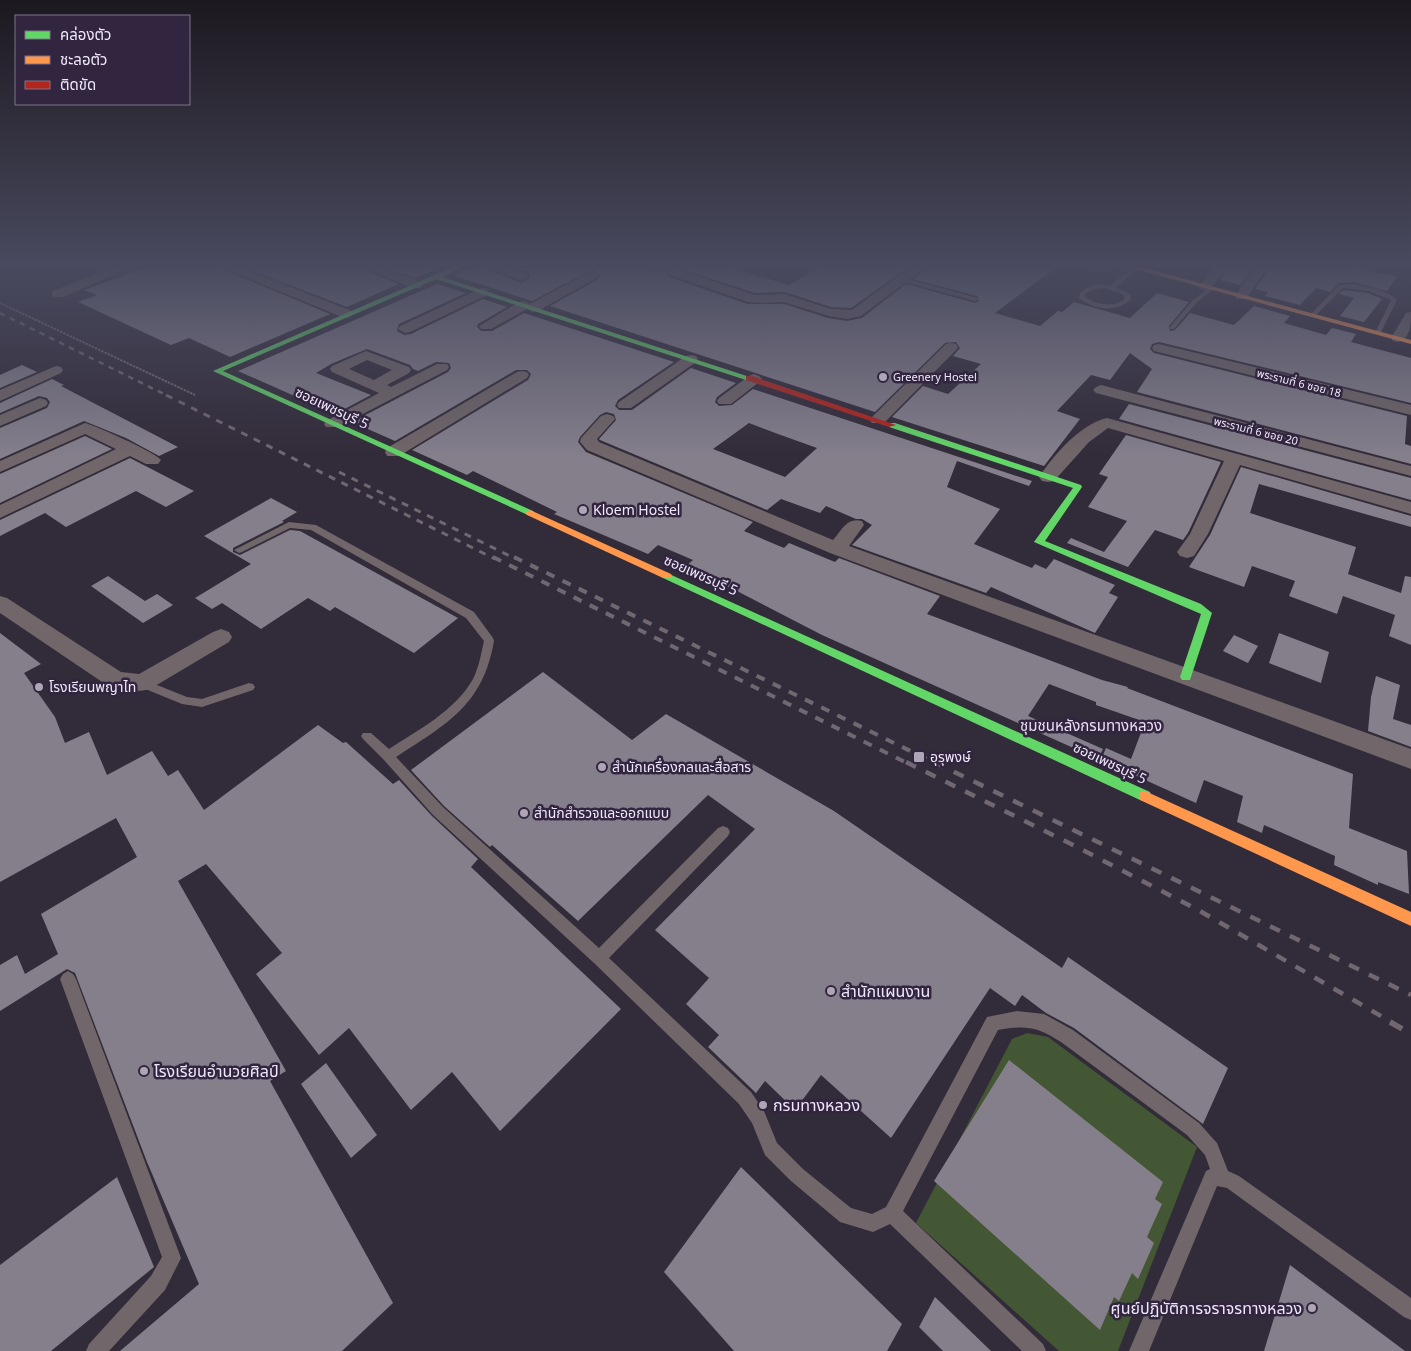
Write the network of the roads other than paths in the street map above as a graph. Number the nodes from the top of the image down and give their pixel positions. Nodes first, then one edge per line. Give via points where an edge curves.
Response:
1 (310, 330) edge
2 (602, 330) edge
3 (1367, 330) edge
4 (1379, 330) edge
5 (1378, 333) junction
6 (1404, 340) edge
7 (951, 347) dead end
8 (1159, 348) dead end
9 (691, 359) junction
10 (442, 367) dead end
11 (56, 370) dead end
12 (522, 375) dead end
13 (754, 379) junction
14 (374, 386) dead end
15 (1101, 390) dead end
16 (392, 392) junction
17 (7, 393) edge
18 (725, 401) dead end
19 (626, 405) dead end
20 (1411, 410) edge
21 (606, 420) dead end
22 (878, 420) junction
23 (0, 421) edge
24 (332, 424) junction
25 (130, 449) junction
26 (393, 452) junction
27 (1234, 459) junction
28 (152, 460) dead end
29 (0, 467) edge
30 (1411, 471) edge
31 (1048, 477) junction
32 (1411, 508) edge
33 (0, 512) edge
34 (855, 525) dead end
35 (837, 549) junction
36 (239, 550) dead end
37 (1187, 552) dead end
38 (0, 603) edge
39 (221, 637) dead end
40 (1186, 677) junction
41 (142, 683) junction
42 (249, 687) dead end
43 (367, 736) dead end
44 (388, 756) junction
45 (1411, 759) edge
46 (723, 832) dead end
47 (1411, 919) edge
48 (600, 958) junction
49 (68, 979) dead end
50 (1222, 1177) junction
51 (892, 1213) junction
52 (1411, 1310) edge
53 (96, 1351) edge
54 (1036, 1351) edge
55 (1139, 1351) edge

1 - 24 street, ซอยเพชรบุรี 5 via 217,371
2 - 9 street
3 - 5 street
4 - 5 lane
5 - 6 street
7 - 22 street
8 - 20 street, พระรามที่ 6 ซอย 18
9 - 13 street
9 - 19 street
10 - 16 street
11 - 17 street
12 - 26 street
13 - 18 street
13 - 22 street
14 - 16 street
15 - 30 street, พระรามที่ 6 ซอย 20
16 - 24 street
17 - 23 street via 40,404
21 - 35 street via 589,438 588,442 593,446
22 - 31 street
24 - 26 street, ซอยเพชรบุรี 5
25 - 28 street
25 - 29 street via 85,428
25 - 33 street
26 - 47 street, ซอยเพชรบุรี 5
27 - 31 street via 1107,423 1088,434
27 - 32 street
27 - 37 street via 1199,534
31 - 40 street via 1078,487 1039,542 1207,613
34 - 35 street
35 - 40 street
36 - 44 lane via 289,525 313,527 470,615 489,641 488,658 479,682 458,708
38 - 41 street via 116,680
39 - 41 street
40 - 45 street
41 - 42 lane via 186,701 202,703
43 - 44 lane
44 - 48 lane via 438,811
46 - 48 lane
48 - 51 lane via 745,1098 758,1117 771,1149 797,1175 846,1216 873,1223
49 - 53 lane via 172,1258 158,1283
50 - 51 lane via 1211,1149 1194,1129 1044,1022 1017,1019 993,1023
50 - 52 lane
50 - 55 lane via 1212,1177
51 - 54 lane

